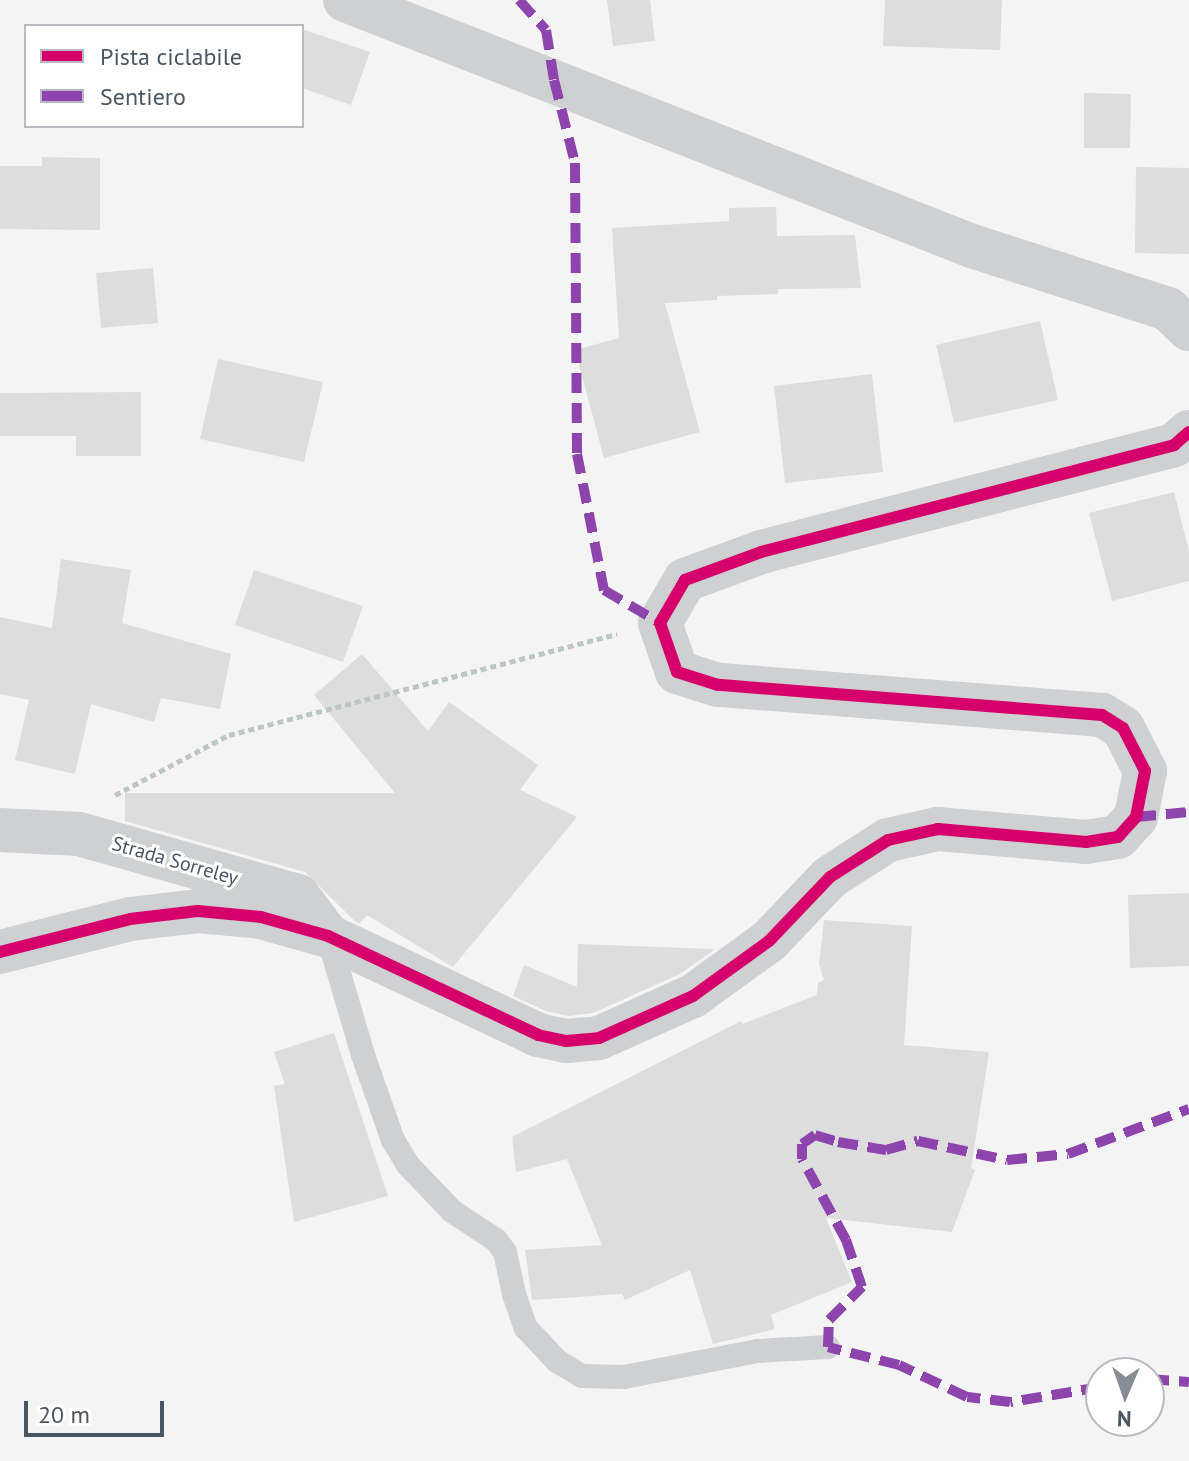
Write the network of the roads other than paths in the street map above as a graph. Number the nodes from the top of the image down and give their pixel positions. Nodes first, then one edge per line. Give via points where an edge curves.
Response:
1 (345, 0) edge
2 (1189, 329) edge
3 (1189, 432) edge
4 (0, 830) edge
5 (328, 936) junction
6 (0, 952) edge
7 (828, 1347) dead end

1 - 2 street via 972,246 1168,309
3 - 5 street via 1174,445 761,552 685,580 660,623 677,672 718,685 1102,715 1123,728 1145,771 1136,817 1118,837 1086,842 938,829 888,840 830,877 769,941 693,996 599,1038 566,1041 538,1035
4 - 5 street, Strada Sorreley via 79,834 298,896
5 - 6 street via 261,917 198,911 130,919
5 - 7 lane via 393,1140 408,1165 452,1211 505,1252 526,1328 557,1361 582,1376 610,1378 758,1351

